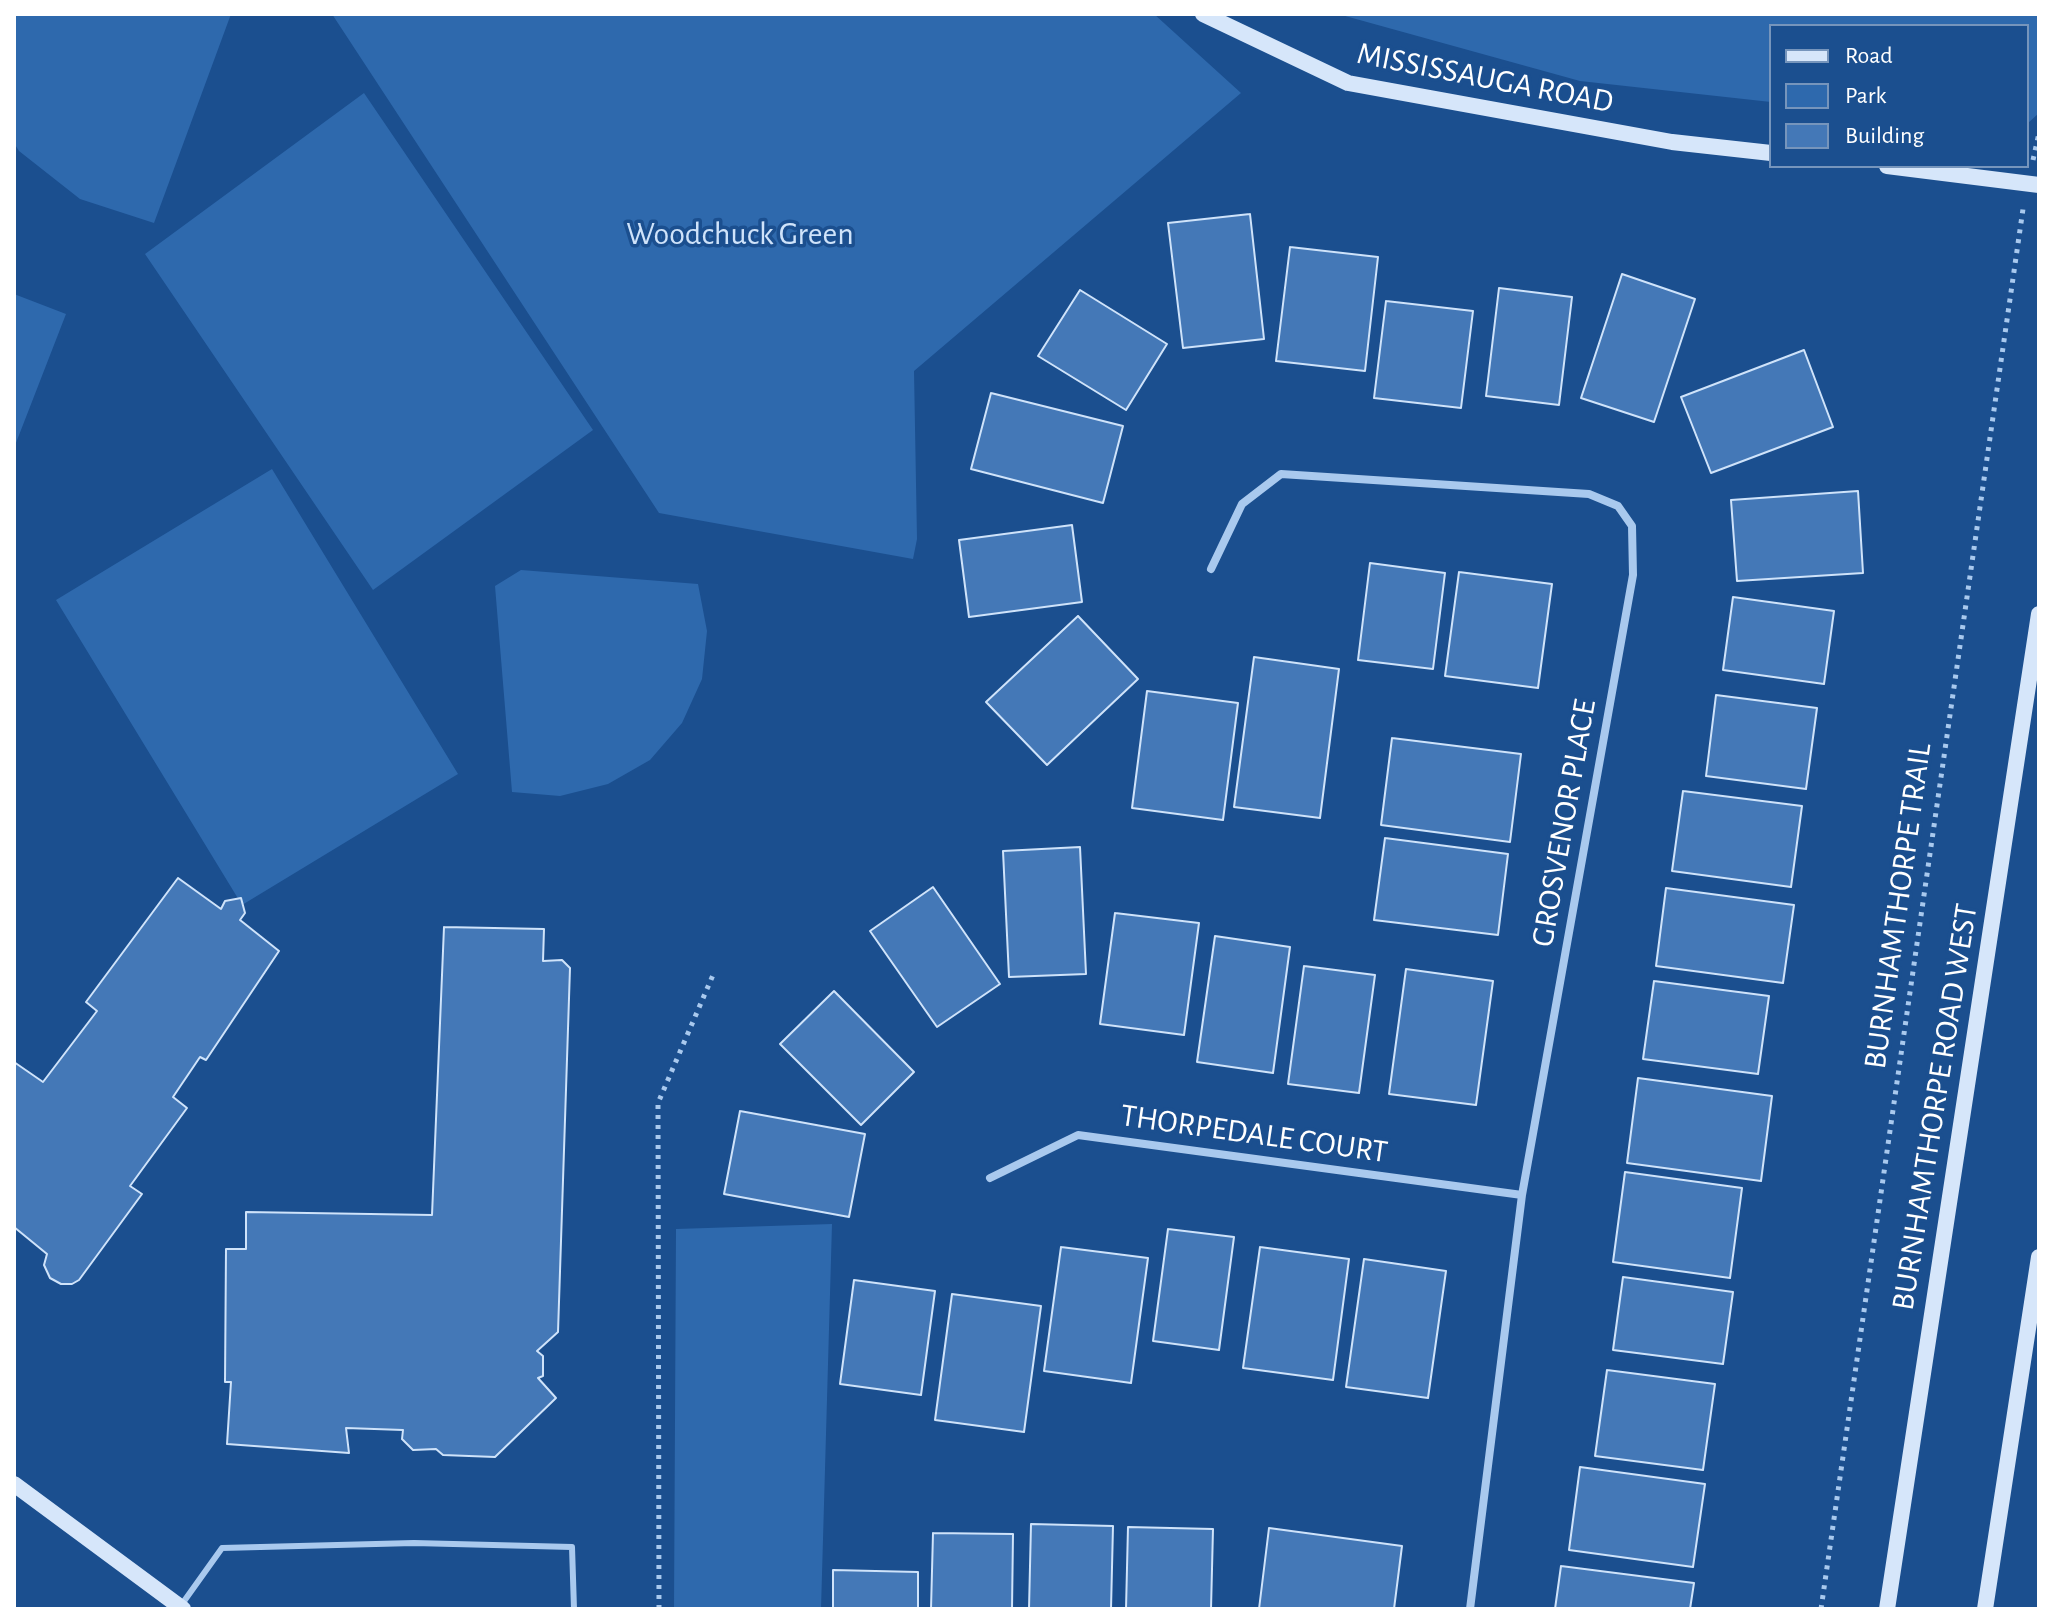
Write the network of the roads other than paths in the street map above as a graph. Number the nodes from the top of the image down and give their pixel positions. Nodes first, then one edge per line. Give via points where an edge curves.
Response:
1 (1203, 14) edge
2 (1769, 153) edge
3 (1903, 168) edge
4 (2039, 185) edge
5 (1211, 569) dead end
6 (2039, 614) edge
7 (990, 1178) dead end
8 (1522, 1195) junction
9 (2039, 1257) edge
10 (14, 1484) edge
11 (182, 1608) edge
12 (574, 1609) edge
13 (1470, 1609) edge
14 (1887, 1609) edge
15 (1985, 1609) edge

1 - 2 main road, MISSISSAUGA ROAD via 1348,83 1672,142
3 - 4 main road
5 - 8 street, GROSVENOR PLACE via 1242,504 1281,474 1589,494 1618,506 1632,526 1633,575
6 - 14 main road, BURNHAMTHORPE ROAD WEST
7 - 8 street, THORPEDALE COURT via 1078,1135
8 - 13 street, GROSVENOR PLACE
9 - 15 main road
10 - 11 main road
11 - 12 lane via 222,1548 414,1543 572,1547

